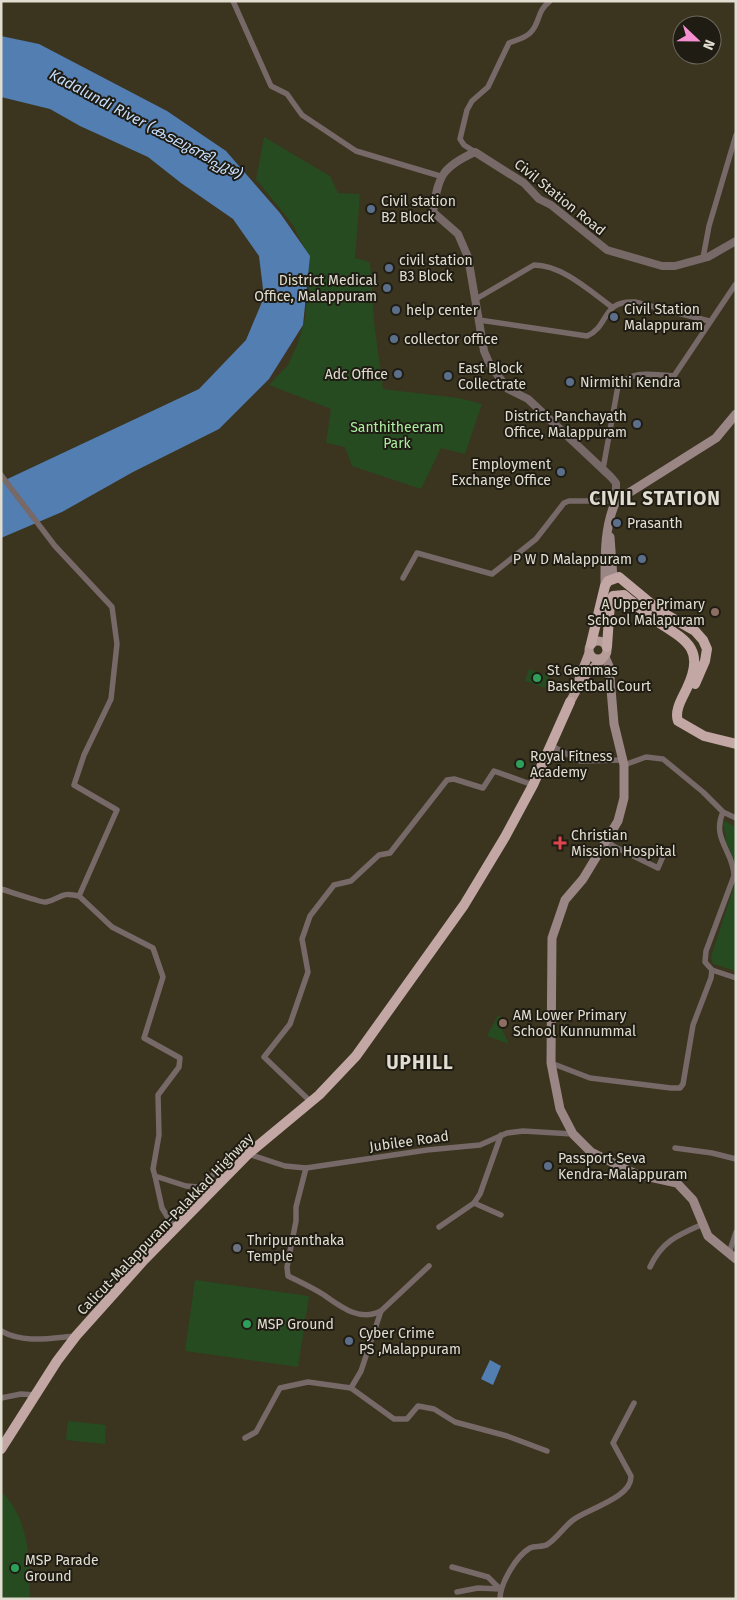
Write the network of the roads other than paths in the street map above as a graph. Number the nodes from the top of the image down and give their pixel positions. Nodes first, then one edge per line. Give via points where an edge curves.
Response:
1 (233, 1) edge
2 (550, 1) edge
3 (736, 135) edge
4 (476, 152) junction
5 (440, 176) junction
6 (736, 241) edge
7 (703, 258) junction
8 (734, 285) dead end
9 (476, 299) junction
10 (612, 307) junction
11 (479, 320) junction
12 (710, 321) junction
13 (736, 414) edge
14 (604, 469) junction
15 (1, 475) edge
16 (616, 501) junction
17 (609, 526) junction
18 (403, 578) dead end
19 (613, 578) junction
20 (605, 586) junction
21 (590, 648) junction
22 (605, 654) junction
23 (570, 702) junction
24 (686, 726) junction
25 (736, 744) edge
26 (550, 745) junction
27 (624, 762) junction
28 (533, 784) junction
29 (723, 812) junction
30 (736, 818) edge
31 (606, 841) junction
32 (664, 854) dead end
33 (1, 889) edge
34 (78, 896) junction
35 (712, 970) junction
36 (736, 978) edge
37 (551, 1064) junction
38 (310, 1101) junction
39 (573, 1134) junction
40 (501, 1135) junction
41 (675, 1148) dead end
42 (248, 1154) junction
43 (736, 1159) edge
44 (306, 1168) junction
45 (155, 1176) junction
46 (474, 1203) junction
47 (501, 1215) dead end
48 (703, 1224) junction
49 (439, 1226) dead end
50 (175, 1229) junction
51 (736, 1232) edge
52 (732, 1256) edge
53 (429, 1266) dead end
54 (650, 1267) dead end
55 (382, 1311) junction
56 (1, 1331) edge
57 (76, 1336) junction
58 (351, 1388) junction
59 (36, 1395) junction
60 (1, 1398) edge
61 (634, 1403) dead end
62 (245, 1438) dead end
63 (1, 1449) edge
64 (547, 1451) dead end
65 (452, 1567) dead end
66 (500, 1589) junction
67 (457, 1592) dead end
68 (500, 1599) edge

1 - 5 street via 271,86 287,94 302,116 356,151
2 - 4 street via 541,8 532,32 509,43 488,87 467,110 460,139
3 - 7 street
4 - 5 street
4 - 7 street, Civil Station Road via 524,183 539,199 607,250 662,266
5 - 9 street via 433,212 458,234 464,245
6 - 7 street, Civil Station Road
8 - 12 street
9 - 10 street via 534,265 544,265 564,274
9 - 11 street
10 - 11 street via 594,333 587,336
10 - 12 street via 635,302
11 - 14 street via 484,351 508,389 528,399
12 - 14 street via 674,376 633,374 618,386
13 - 16 main road via 716,438
14 - 16 street via 616,484
15 - 34 street via 55,546 112,607 118,644 111,699 74,785 117,810
16 - 17 main road
16 - 18 street via 564,503 536,539 492,574 418,553
17 - 19 main road
17 - 20 main road via 605,548
19 - 20 highway
19 - 24 highway via 624,580 660,611 695,631 703,640 707,649 705,662 681,717
20 - 21 highway, Calicut-Malappuram-Palakkad Highway
21 - 22 main road via 594,659
21 - 22 main road via 600,641
21 - 23 main road, Calicut-Malappuram-Palakkad Highway
22 - 23 main road, Calicut-Malappuram-Palakkad Highway via 584,678
22 - 24 highway via 610,602 618,594 624,595 689,643 695,654 695,663 676,717
22 - 27 main road via 614,724
23 - 26 highway, Calicut-Malappuram-Palakkad Highway
24 - 25 highway via 704,736
26 - 27 street via 580,761
26 - 28 highway, Calicut-Malappuram-Palakkad Highway
27 - 29 street via 646,757 663,759
27 - 31 main road via 622,813
28 - 38 highway, Calicut-Malappuram-Palakkad Highway via 464,905 412,980 356,1056
28 - 38 street via 494,771 483,788 447,780 390,853 379,855 351,881 334,885 310,916 302,939 308,972 290,1024 264,1057
29 - 30 street
29 - 35 street via 718,826 724,850 734,866 734,876 706,951 705,962
31 - 32 street via 658,868
31 - 37 main road via 583,879 565,900 552,938
33 - 34 street via 45,903 68,894
34 - 45 street via 112,928 154,948 163,977 144,1038 180,1058 179,1068 158,1095 160,1134 153,1169
35 - 36 street
35 - 37 street via 693,1025 680,1088 590,1078
37 - 39 main road via 560,1109
38 - 42 highway, Calicut-Malappuram-Palakkad Highway
39 - 40 street, Jubilee Road via 522,1130
39 - 48 main road via 592,1152 620,1167 677,1183 693,1200
40 - 44 street, Jubilee Road via 480,1145
40 - 46 street
41 - 43 street
42 - 44 street, Jubilee Road via 285,1166
42 - 45 street via 235,1156 199,1187
42 - 50 highway, Calicut-Malappuram-Palakkad Highway
44 - 55 street via 296,1207 288,1276 346,1311 374,1315
45 - 50 street via 162,1208
46 - 47 street
46 - 49 street
48 - 52 main road via 708,1236
48 - 54 street via 666,1243 657,1251
50 - 57 highway, Calicut-Malappuram-Palakkad Highway
51 - 52 street
53 - 55 street
55 - 58 street via 361,1371
56 - 57 street via 26,1340
57 - 59 highway, Calicut-Malappuram-Palakkad Highway
58 - 62 street via 308,1382 280,1388 256,1432
58 - 64 street via 394,1419 406,1419 418,1406 422,1406 434,1409 455,1422 508,1436
59 - 60 street
59 - 63 highway, Calicut-Malappuram-Palakkad Highway
61 - 66 street via 613,1444 632,1480 624,1491 572,1521 547,1545 532,1547 520,1555
65 - 66 street via 488,1577
66 - 67 street via 478,1588
66 - 68 street

